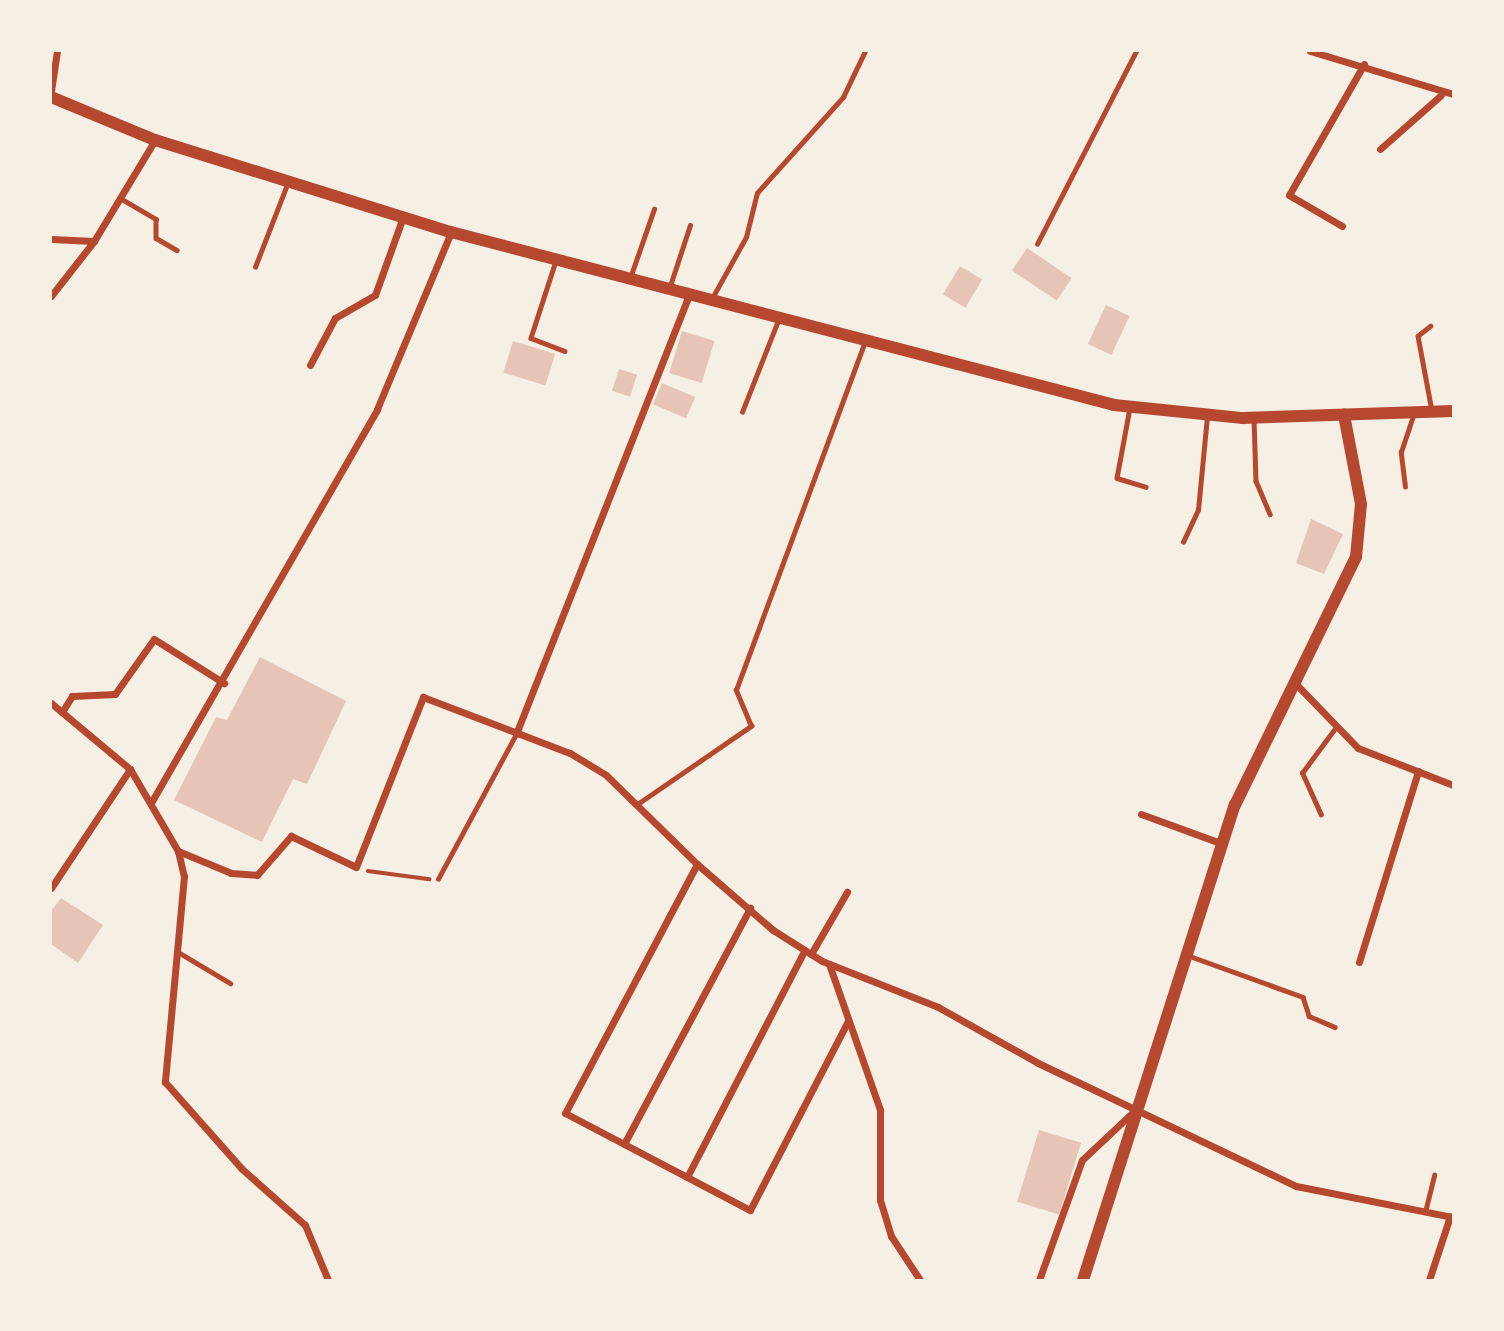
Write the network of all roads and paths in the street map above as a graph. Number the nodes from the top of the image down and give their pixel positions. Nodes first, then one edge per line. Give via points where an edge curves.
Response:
1 (57, 51) edge
2 (865, 51) edge
3 (1136, 51) edge
4 (1310, 51) edge
5 (1364, 64) junction
6 (51, 91) edge
7 (1453, 94) edge
8 (1441, 95) junction
9 (51, 97) edge
10 (155, 140) junction
11 (1380, 149) dead end
12 (289, 181) junction
13 (120, 198) junction
14 (654, 209) dead end
15 (403, 217) junction
16 (690, 225) dead end
17 (1342, 226) dead end
18 (451, 232) junction
19 (51, 239) edge
20 (94, 241) junction
21 (1037, 244) dead end
22 (177, 250) dead end
23 (556, 260) junction
24 (255, 267) dead end
25 (629, 279) junction
26 (669, 289) junction
27 (52, 293) edge
28 (689, 295) junction
29 (711, 300) junction
30 (779, 317) junction
31 (1432, 326) dead end
32 (867, 338) junction
33 (565, 351) dead end
34 (310, 365) dead end
35 (1130, 407) junction
36 (1453, 411) edge
37 (742, 412) dead end
38 (1433, 412) junction
39 (1415, 413) junction
40 (1207, 415) junction
41 (1344, 415) junction
42 (1254, 417) junction
43 (1146, 487) dead end
44 (1405, 487) dead end
45 (1270, 514) dead end
46 (1183, 542) dead end
47 (1294, 682) junction
48 (224, 683) junction
49 (51, 703) edge
50 (62, 712) junction
51 (1337, 726) junction
52 (516, 734) junction
53 (130, 769) junction
54 (1418, 771) junction
55 (1453, 785) edge
56 (152, 801) junction
57 (636, 805) junction
58 (1142, 814) dead end
59 (1321, 815) dead end
60 (1223, 844) junction
61 (178, 851) junction
62 (697, 864) junction
63 (356, 867) junction
64 (438, 879) joint
65 (51, 888) edge
66 (847, 892) dead end
67 (750, 908) junction
68 (177, 952) junction
69 (807, 953) junction
70 (1186, 955) junction
71 (1359, 962) dead end
72 (828, 964) junction
73 (230, 983) dead end
74 (848, 1021) junction
75 (1335, 1027) dead end
76 (1136, 1110) junction
77 (624, 1144) junction
78 (1434, 1175) dead end
79 (687, 1177) junction
80 (1426, 1208) junction
81 (1452, 1216) edge
82 (328, 1280) edge
83 (920, 1280) edge
84 (1039, 1280) edge
85 (1083, 1280) edge
86 (1429, 1280) edge

1 - 6 street
2 - 29 lane via 843,97 757,193 746,237
3 - 21 lane
4 - 5 street
5 - 8 street
5 - 17 street via 1289,195
7 - 8 street
8 - 11 street
9 - 10 main road
10 - 12 main road
10 - 13 street
12 - 15 main road
12 - 24 lane
13 - 20 street
13 - 22 lane via 156,219 156,238
14 - 25 lane
15 - 18 main road
15 - 34 street via 375,295 335,318
16 - 26 lane
18 - 23 main road
18 - 48 street via 377,409
19 - 20 street
20 - 27 street
23 - 25 main road
23 - 33 lane via 531,338
25 - 26 main road
26 - 28 main road
28 - 29 main road
28 - 52 street
29 - 30 main road
30 - 32 main road
30 - 37 lane
31 - 38 lane via 1418,336
32 - 35 main road
32 - 57 lane via 736,690 751,726
35 - 40 main road
35 - 43 lane via 1117,478
36 - 38 main road
38 - 39 main road
39 - 41 main road
39 - 44 lane via 1401,452
40 - 42 main road
40 - 46 lane via 1198,510
41 - 42 main road
41 - 47 main road via 1361,504 1356,557
42 - 45 lane via 1256,481
47 - 51 street
47 - 60 main road
48 - 50 street via 154,639 114,694 72,696
48 - 56 street
49 - 50 street
50 - 53 street
51 - 54 street via 1358,748
51 - 59 lane via 1302,773
52 - 57 street via 570,753
52 - 63 street via 422,696
52 - 64 lane
53 - 56 street
53 - 65 street
54 - 55 street
54 - 71 street
56 - 61 street
57 - 62 street
58 - 60 street
60 - 70 main road
61 - 63 street via 231,873 257,875 291,836
61 - 68 street via 184,876
62 - 67 street
62 - 77 street via 565,1113
63 - 64 path via 385,877
66 - 69 street
67 - 69 street
67 - 77 street
68 - 73 lane
68 - 82 street via 165,1082 242,1169 305,1225
69 - 72 street
69 - 79 street
70 - 75 lane via 1303,997 1309,1016
70 - 76 main road
72 - 74 street
72 - 76 street via 938,1007
74 - 79 street via 750,1210
74 - 83 street via 880,1110 880,1200 891,1236
76 - 80 street via 1296,1186
76 - 84 street via 1082,1160
76 - 85 main road
77 - 79 street
78 - 80 lane
80 - 81 street
81 - 86 street

